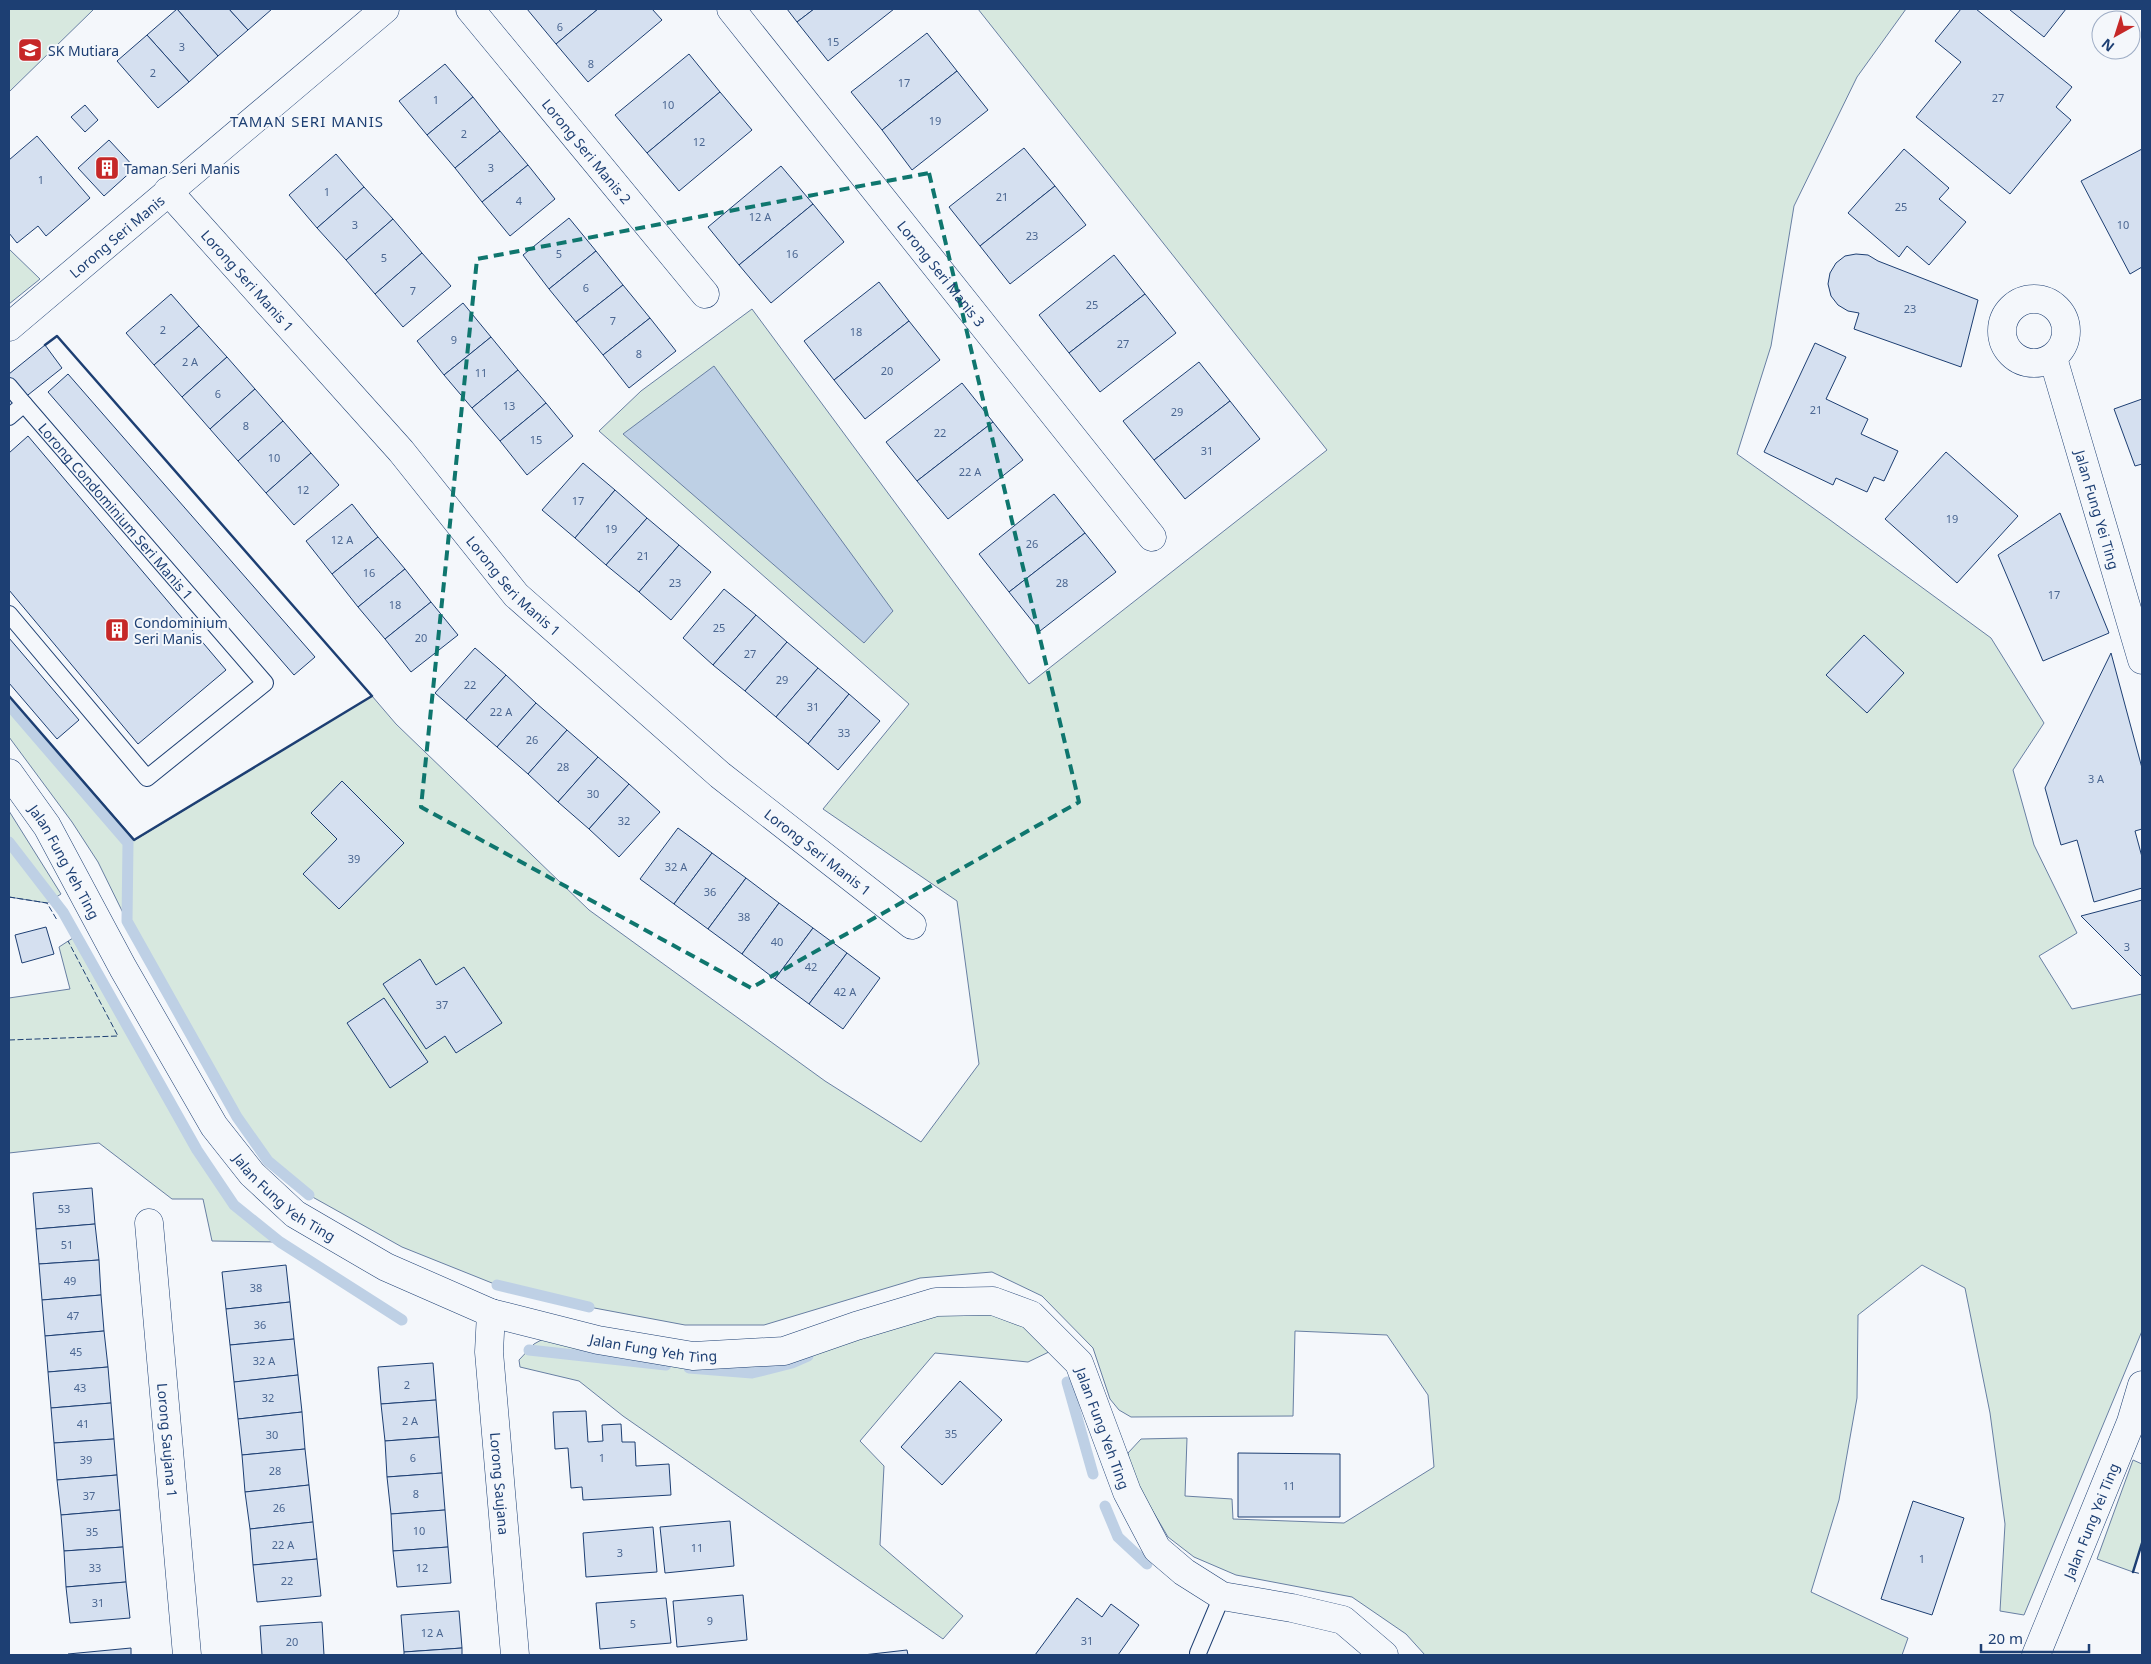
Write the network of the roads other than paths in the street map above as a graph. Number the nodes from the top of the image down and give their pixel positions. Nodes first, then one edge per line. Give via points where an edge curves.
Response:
1 (385, 9) edge
2 (470, 9) edge
3 (731, 9) edge
4 (168, 191) junction
5 (705, 294) dead end
6 (9, 327) edge
7 (2053, 358) dead end
8 (9, 386) edge
9 (24, 404) junction
10 (9, 417) edge
11 (1152, 537) dead end
12 (9, 614) edge
13 (2142, 660) edge
14 (9, 773) edge
15 (912, 925) dead end
16 (150, 1223) dead end
17 (491, 1313) junction
18 (2142, 1386) edge
19 (1222, 1596) junction
20 (1198, 1653) dead end
21 (187, 1655) edge
22 (515, 1655) edge
23 (1384, 1655) edge
24 (2036, 1655) edge

1 - 4 street, Lorong Seri Manis
2 - 5 street, Lorong Seri Manis 2
3 - 11 street, Lorong Seri Manis 3
4 - 6 street, Lorong Seri Manis
4 - 15 street, Lorong Seri Manis 1 via 401,451 516,595 720,775
7 - 13 street, Jalan Fung Yei Ting
8 - 9 lane, Lorong Condominium Seri Manis 1
9 - 10 lane
9 - 12 lane, Lorong Condominium Seri Manis 1 via 265,683 147,778
14 - 17 street, Jalan Fung Yeh Ting via 47,826 123,968 214,1126 252,1174 295,1214 353,1248 386,1267
16 - 21 street, Lorong Saujana 1
17 - 19 street, Jalan Fung Yeh Ting via 598,1340 693,1356 784,1351 936,1302 993,1301 1030,1315 1079,1363 1127,1492 1157,1549 1184,1572
17 - 22 street, Lorong Saujana via 489,1352
18 - 24 street, Jalan Fung Yei Ting via 2131,1422
19 - 20 lane
19 - 23 street, Jalan Fung Yeh Ting via 1343,1620

